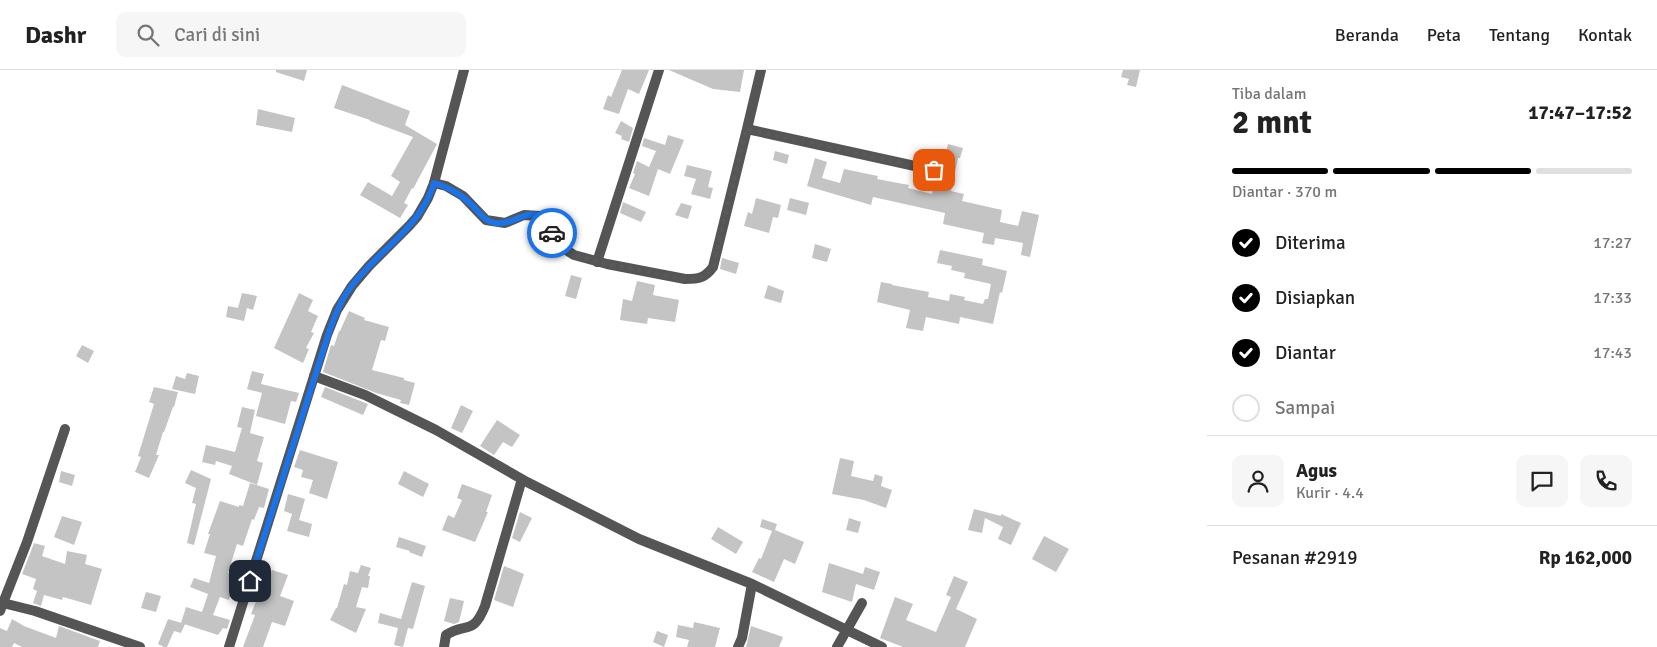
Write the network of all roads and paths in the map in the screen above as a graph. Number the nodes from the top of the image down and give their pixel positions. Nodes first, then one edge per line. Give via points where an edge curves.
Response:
1 (464, 70) edge
2 (659, 70) edge
3 (761, 70) edge
4 (746, 129) junction
5 (934, 170) dead end
6 (434, 183) junction
7 (598, 262) junction
8 (314, 376) junction
9 (65, 429) dead end
10 (522, 479) junction
11 (752, 584) junction
12 (862, 603) dead end
13 (2, 607) edge
14 (846, 630) junction
15 (140, 647) edge
16 (229, 647) edge
17 (444, 647) edge
18 (738, 647) edge
19 (837, 647) edge
20 (882, 647) edge

1 - 6 street
2 - 7 street
3 - 4 street
4 - 5 street
4 - 7 street via 713,267 706,276 698,280 685,279
6 - 7 street via 462,196 486,220 505,223 524,215 540,216 560,246 574,255
6 - 8 street via 417,217 369,266 344,298
8 - 10 street via 436,430
8 - 16 street
9 - 13 street
10 - 11 street via 639,539
10 - 17 street via 481,617 472,627 446,635
11 - 14 street
11 - 18 street
12 - 14 street
13 - 15 street via 35,611
14 - 19 street
14 - 20 street

